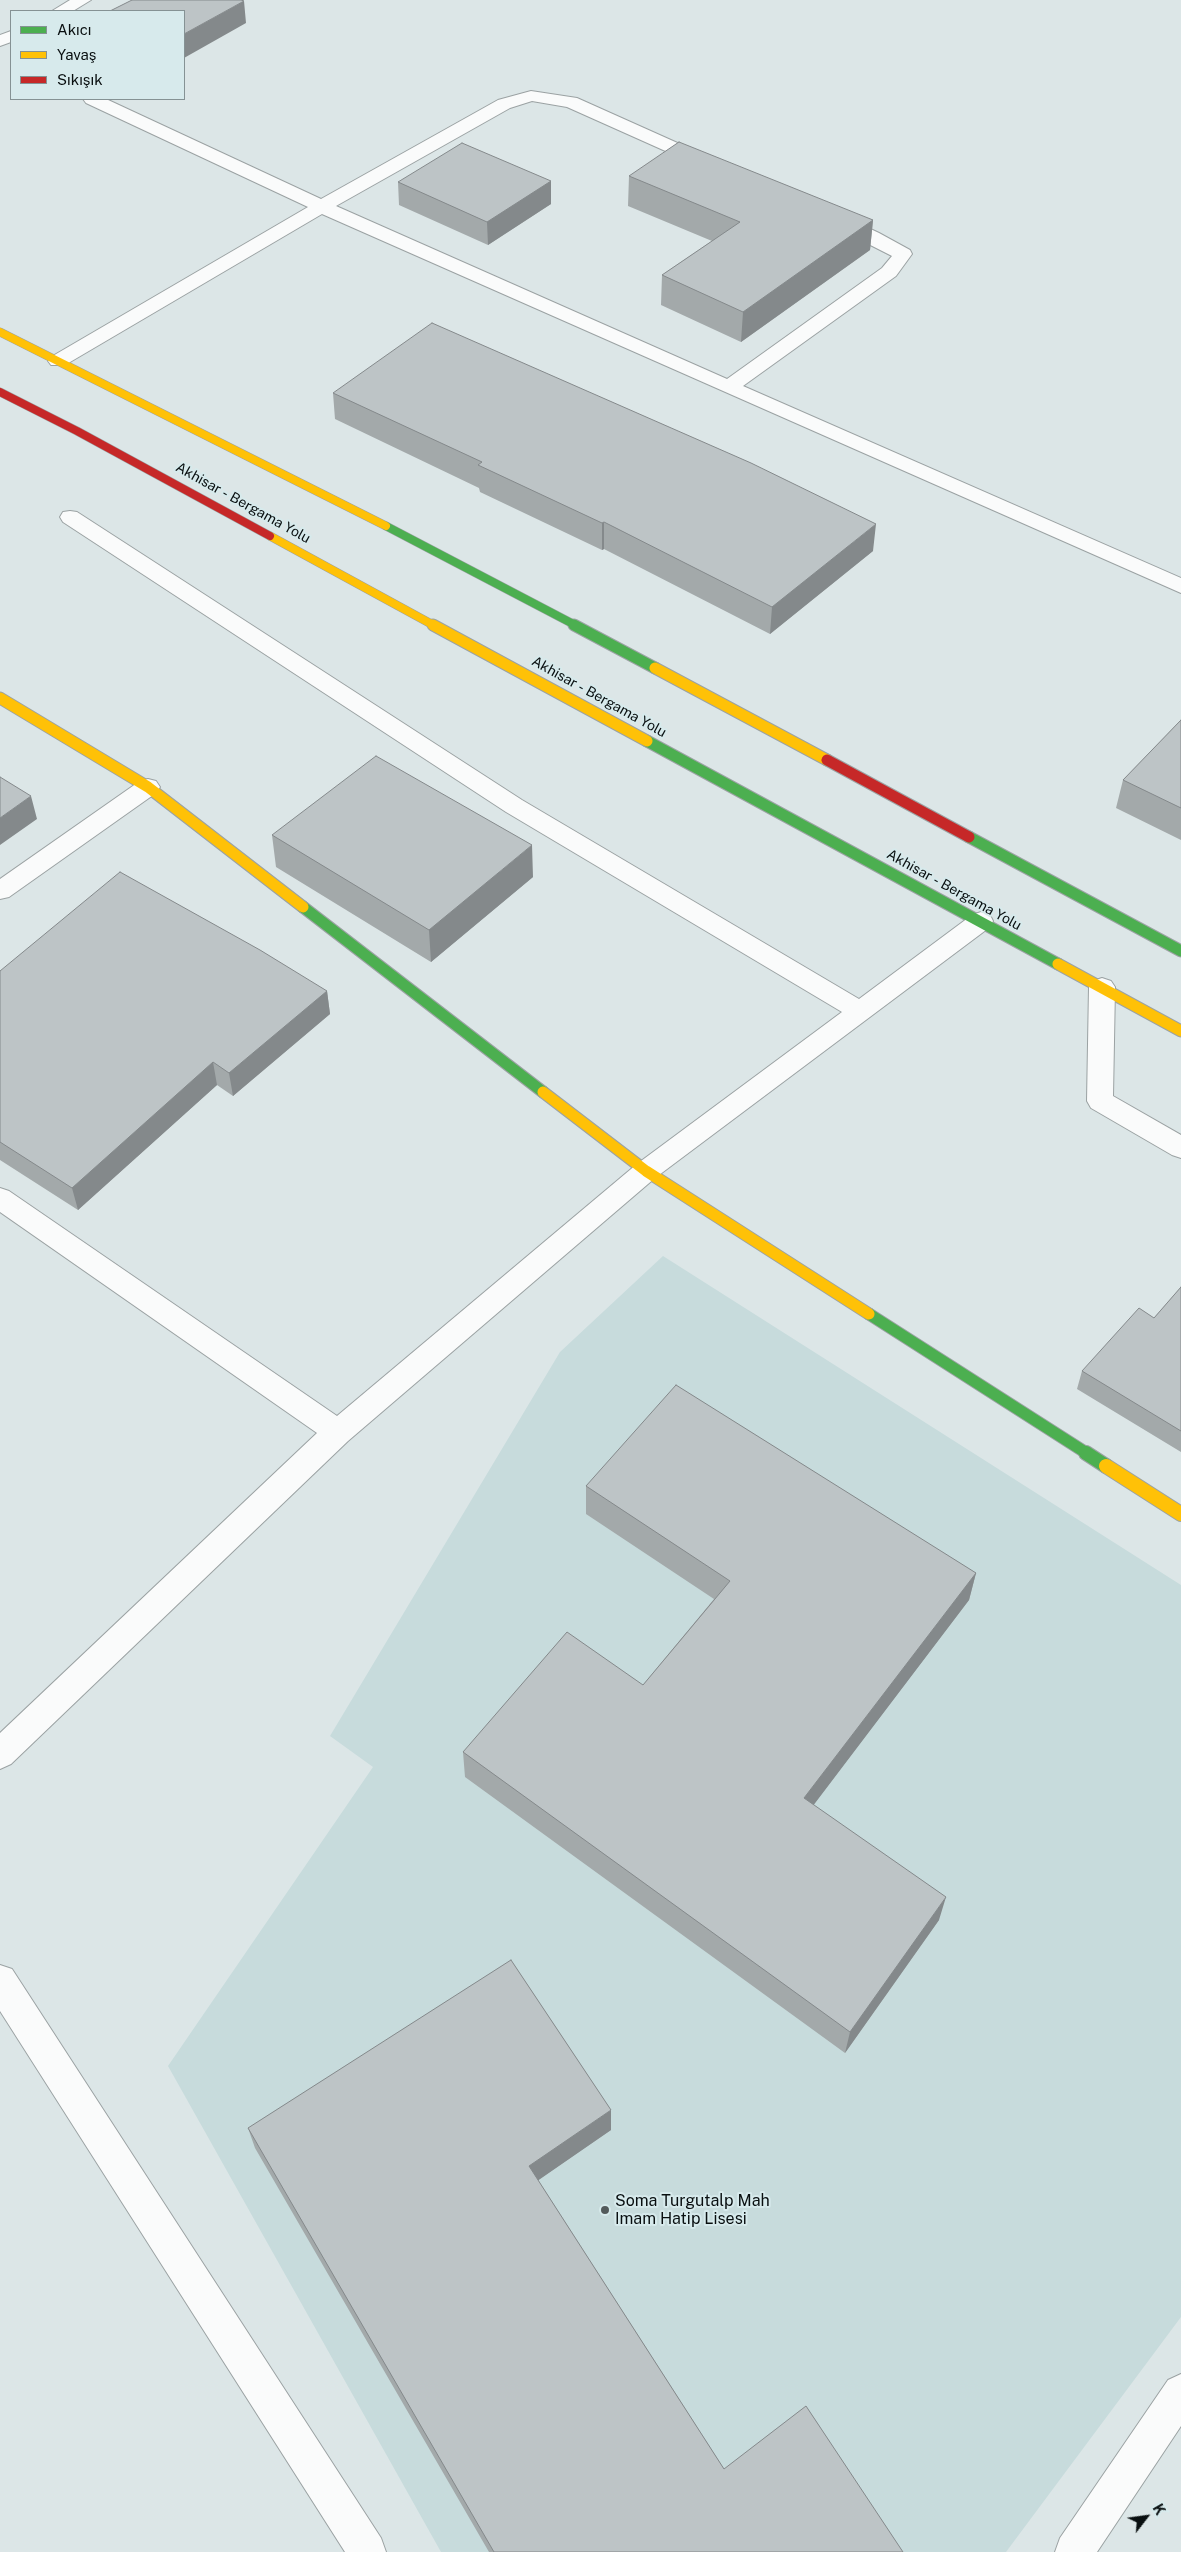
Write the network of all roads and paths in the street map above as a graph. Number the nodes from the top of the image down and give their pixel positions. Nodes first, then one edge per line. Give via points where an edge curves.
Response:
1 (83, 0) edge
2 (62, 10) edge
3 (94, 100) edge
4 (722, 169) edge
5 (321, 206) junction
6 (819, 213) edge
7 (0, 332) edge
8 (58, 362) junction
9 (728, 387) junction
10 (0, 392) edge
11 (70, 517) dead end
12 (1181, 586) edge
13 (0, 698) edge
14 (148, 787) junction
15 (0, 891) edge
16 (981, 921) junction
17 (1181, 951) edge
18 (1102, 987) junction
19 (860, 1011) junction
20 (1181, 1031) edge
21 (1181, 1148) edge
22 (646, 1171) junction
23 (0, 1198) edge
24 (338, 1432) junction
25 (1181, 1514) edge
26 (0, 1754) edge
27 (0, 1981) edge
28 (1181, 2394) edge
29 (367, 2552) edge
30 (1074, 2552) edge

1 - 2 street
3 - 5 street
4 - 5 street via 571,102 531,96 504,104
5 - 8 street
5 - 9 street
6 - 9 street via 903,254 889,272
7 - 8 main road
8 - 17 main road via 477,572
9 - 12 street
10 - 16 main road, Akhisar - Bergama Yolu via 95,440
11 - 19 street via 514,806
13 - 14 main road
14 - 15 street
14 - 22 main road
16 - 18 main road, Akhisar - Bergama Yolu
16 - 19 street
18 - 20 main road, Akhisar - Bergama Yolu
18 - 21 street via 1100,1101
19 - 22 street
22 - 24 street
22 - 25 main road
23 - 24 street
24 - 26 street
27 - 29 street
28 - 30 street

